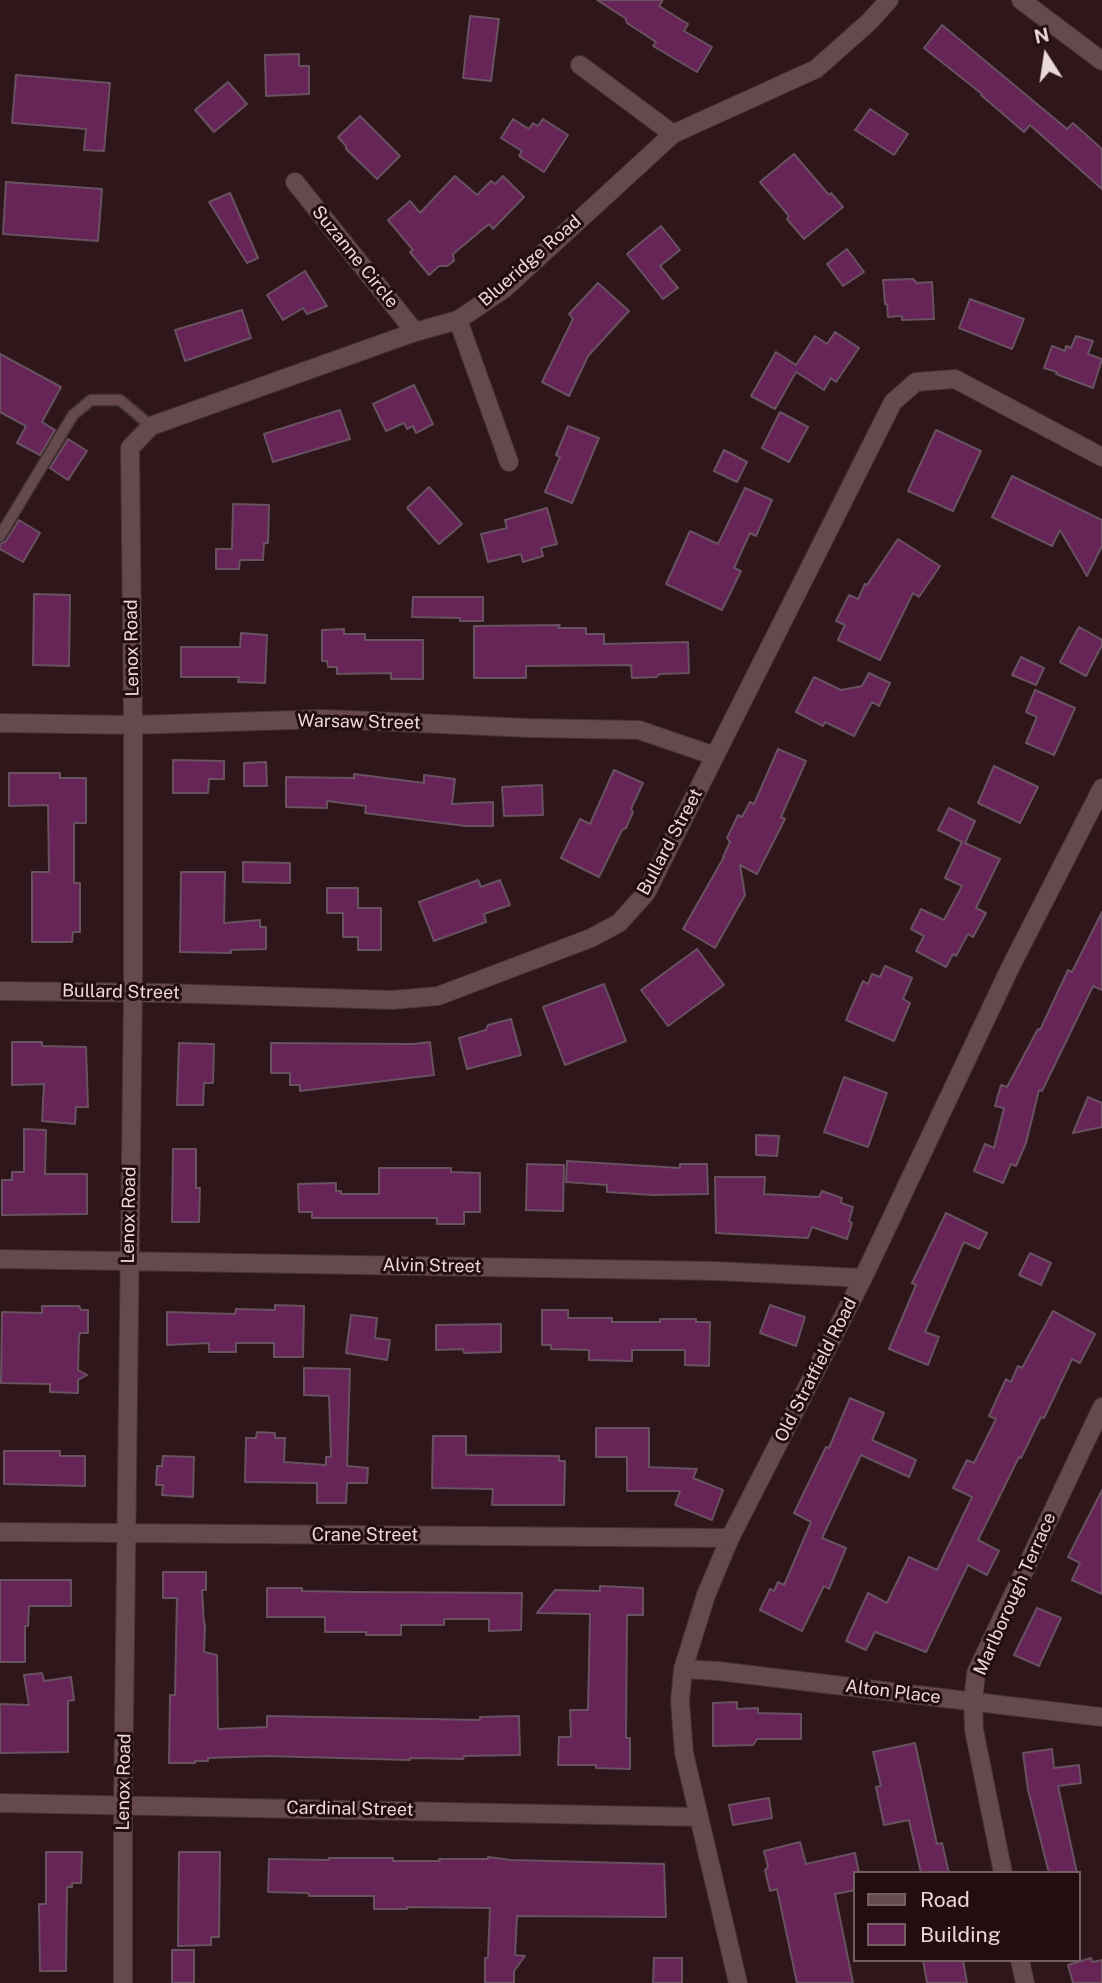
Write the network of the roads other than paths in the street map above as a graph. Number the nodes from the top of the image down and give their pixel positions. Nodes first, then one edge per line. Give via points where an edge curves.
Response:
1 (889, 0) edge
2 (1021, 0) edge
3 (1102, 61) edge
4 (580, 65) dead end
5 (673, 134) junction
6 (295, 182) dead end
7 (458, 320) junction
8 (415, 332) junction
9 (151, 426) junction
10 (130, 448) joint
11 (1102, 457) edge
12 (509, 462) dead end
13 (0, 536) edge
14 (0, 723) edge
15 (133, 725) junction
16 (715, 755) junction
17 (1102, 788) edge
18 (0, 991) edge
19 (133, 992) junction
20 (0, 1259) edge
21 (128, 1261) junction
22 (863, 1278) junction
23 (1102, 1407) edge
24 (0, 1532) edge
25 (128, 1533) junction
26 (730, 1538) junction
27 (683, 1669) junction
28 (973, 1702) junction
29 (1102, 1717) edge
30 (0, 1802) edge
31 (123, 1804) junction
32 (699, 1817) junction
33 (1003, 1871) edge
34 (1020, 1962) edge
35 (123, 1983) edge
36 (738, 1983) edge
37 (1025, 1983) edge

1 - 5 street, Blueridge Road via 816,69
2 - 3 street
4 - 5 street
5 - 7 street, Blueridge Road via 504,289
6 - 8 street, Suzanne Circle
7 - 8 street, Blueridge Road
7 - 12 street
8 - 9 street, Blueridge Road
9 - 10 street, Blueridge Road
9 - 13 lane via 120,400 91,400 73,415
10 - 15 street, Lenox Road
11 - 16 street, Bullard Street via 955,379 916,382 893,402
14 - 15 street, Warsaw Street
15 - 16 street, Warsaw Street via 325,719 639,730
15 - 19 street, Lenox Road
16 - 19 street, Bullard Street via 646,893 620,923 591,938 438,996 393,1000
17 - 22 street, Old Stratfield Road via 1011,965
18 - 19 street, Bullard Street
19 - 21 street, Lenox Road
20 - 21 street, Alvin Street
21 - 22 street, Alvin Street
21 - 25 street, Lenox Road
22 - 26 street, Old Stratfield Road
23 - 28 street, Marlborough Terrace via 976,1673
24 - 25 street, Crane Street
25 - 26 street, Crane Street
25 - 31 street, Lenox Road
26 - 27 street, Old Stratfield Road
27 - 28 street, Alton Place
27 - 32 street, Old Stratfield Road via 684,1753
28 - 29 street, Alton Place
28 - 33 street, Marlborough Terrace via 974,1730
30 - 31 street, Cardinal Street
31 - 32 street, Cardinal Street
31 - 35 street, Lenox Road
32 - 36 street, Old Stratfield Road
34 - 37 street

